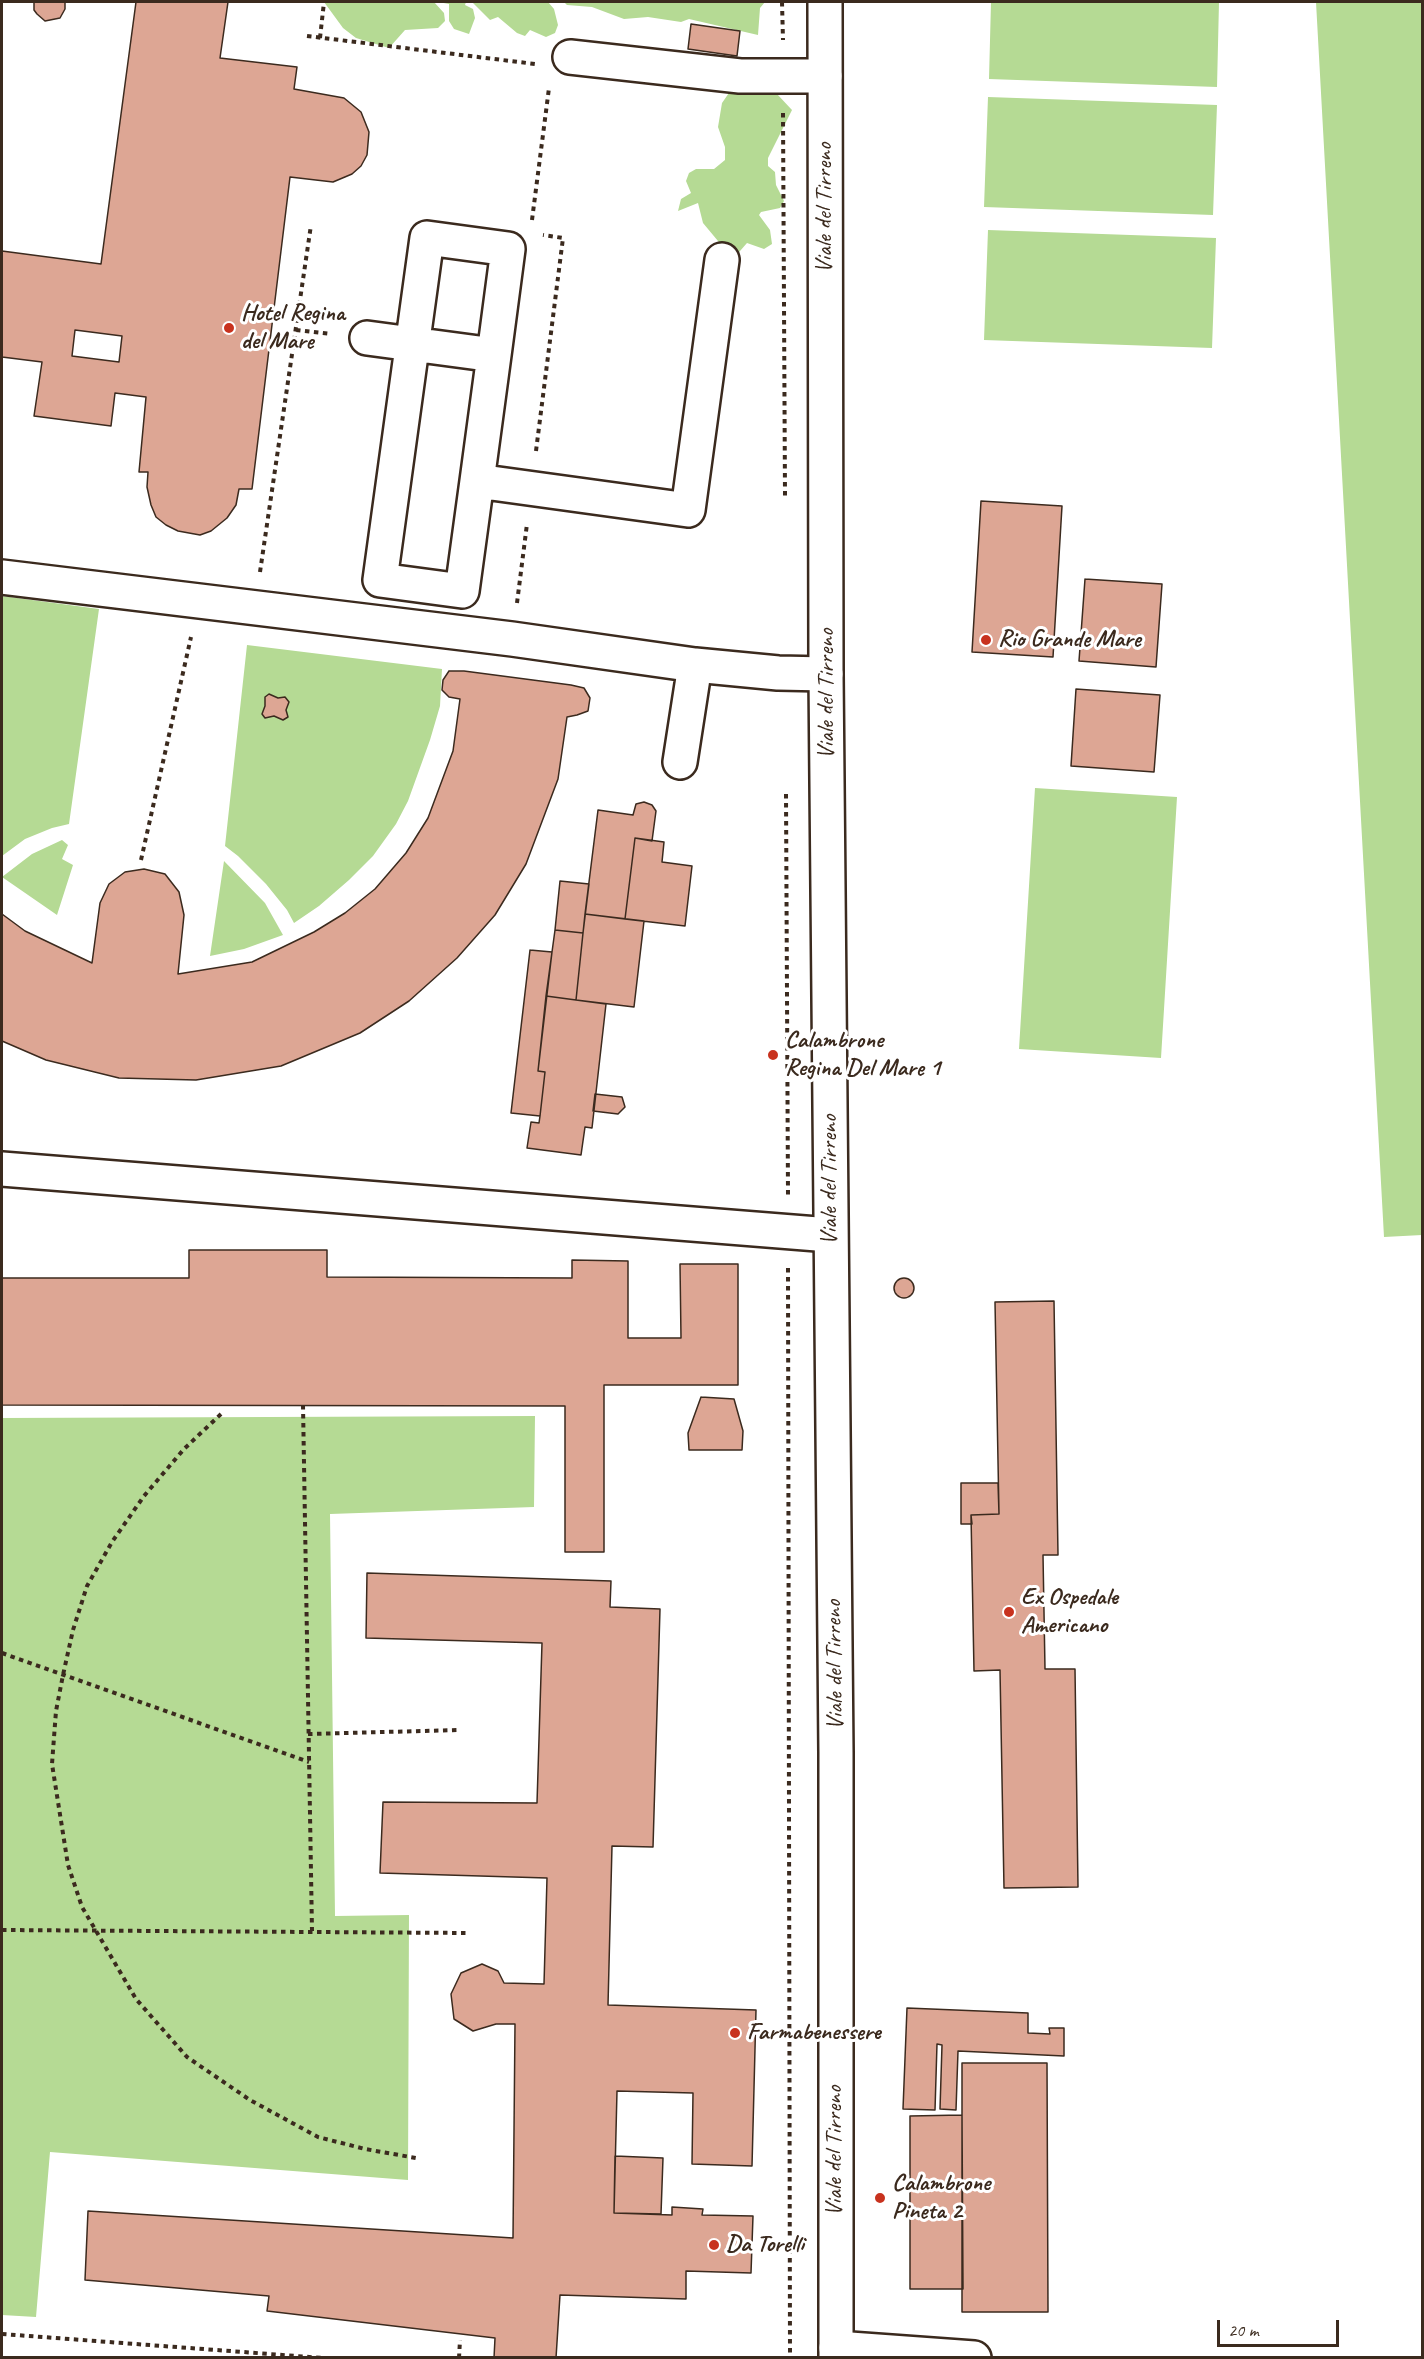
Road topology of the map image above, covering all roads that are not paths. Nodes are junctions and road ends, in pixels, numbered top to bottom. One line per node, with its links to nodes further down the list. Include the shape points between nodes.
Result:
1 (825, 2): 3 (main road, Viale del Tirreno)
2 (561, 62): 3 (main road, via 740,76)
3 (825, 76): 11 (main road, Viale del Tirreno)
4 (722, 260): 8 (main road, via 688,510)
5 (367, 338): 6 (main road)
6 (412, 344): 7 (main road); 7 (main road, via 427,238 508,249); 8 (main road, via 380,580 462,591)
7 (494, 355): 8 (main road)
8 (477, 481)
9 (2, 577): 10 (main road)
10 (695, 665): 11 (main road); 12 (main road)
11 (826, 674): 14 (main road, Viale del Tirreno)
12 (680, 762)
13 (2, 1169): 14 (main road)
14 (830, 1235): 15 (main road, Viale del Tirreno, via 836,1752)
15 (836, 2353): 16 (main road)
16 (974, 2358)

